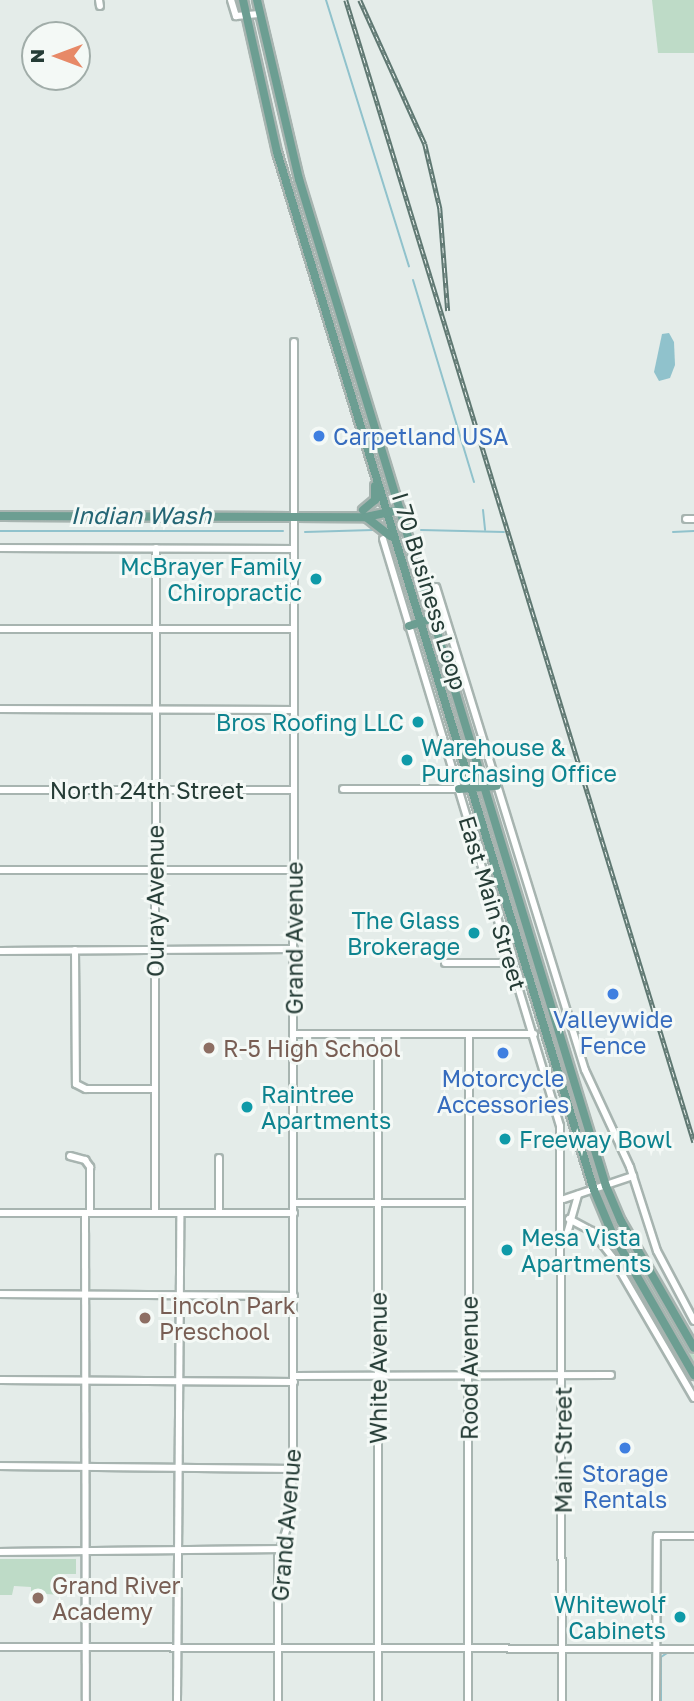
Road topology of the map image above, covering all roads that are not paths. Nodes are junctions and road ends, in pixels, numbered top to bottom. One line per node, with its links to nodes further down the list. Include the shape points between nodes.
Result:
1 (231, 0): 5 (street, via 234,13)
2 (243, 0): 5 (main road, I 70 Business Loop)
3 (257, 0): 4 (main road, I 70 Business Loop)
4 (260, 14): 5 (street); 6 (main road, I 70 Business Loop)
5 (246, 16): 7 (main road, I 70 Business Loop)
6 (280, 108): 7 (main road); 8 (main road, I 70 Business Loop)
7 (266, 109): 9 (main road, I 70 Business Loop)
8 (339, 309): 9 (main road); 12 (main road, I 70 Business Loop)
9 (326, 316): 11 (main road, I 70 Business Loop)
10 (294, 342): 14 (street, Grand Avenue)
11 (374, 472): 13 (main road, I 70 Business Loop); 15 (main road, via 375,500)
12 (400, 510): 13 (main road); 23 (main road, I 70 Business Loop)
13 (386, 513): 15 (main road); 21 (main road, I 70 Business Loop)
14 (294, 514): 15 (main road); 16 (main road); 20 (street, Grand Avenue)
15 (364, 514): 21 (main road, via 388,532)
16 (0, 516)
17 (383, 539): 25 (street, East Main Street)
18 (0, 548): 19 (street)
19 (156, 548): 20 (street); 27 (street, Ouray Avenue)
20 (294, 549): 28 (street, Grand Avenue)
21 (402, 564): 24 (main road, I 70 Business Loop)
22 (436, 587): 32 (street, East Main Street)
23 (433, 618): 24 (main road); 33 (main road, I 70 Business Loop)
24 (420, 622): 25 (main road); 36 (main road, I 70 Business Loop)
25 (409, 626): 35 (street, East Main Street)
26 (0, 629): 27 (street)
27 (156, 629): 28 (street); 30 (street, Ouray Avenue)
28 (294, 629): 31 (street, Grand Avenue)
29 (0, 709): 30 (street)
30 (156, 710): 31 (street); 38 (street, Ouray Avenue)
31 (294, 710): 39 (street, Grand Avenue)
32 (497, 786): 33 (main road); 56 (street, East Main Street, via 585,1070)
33 (485, 788): 36 (main road); 57 (main road, I 70 Business Loop)
34 (343, 789): 35 (street)
35 (459, 789): 36 (main road); 48 (street, East Main Street)
36 (471, 789): 58 (main road, I 70 Business Loop)
37 (0, 790): 38 (street, North 24th Street)
38 (155, 790): 39 (street, North 24th Street); 41 (street, Ouray Avenue)
39 (294, 790): 42 (street, Grand Avenue)
40 (0, 870): 41 (street)
41 (156, 870): 42 (street); 45 (street, Ouray Avenue)
42 (294, 870): 43 (street, Grand Avenue)
43 (294, 949): 45 (street); 49 (street, Grand Avenue)
44 (75, 950): 45 (street); 46 (street); 53 (street, via 75,1080 79,1087)
45 (155, 950): 53 (street, Ouray Avenue)
46 (0, 951)
47 (446, 963): 48 (street)
48 (512, 963): 52 (street, East Main Street)
49 (294, 1034): 50 (street); 61 (street, Grand Avenue)
50 (378, 1034): 51 (street); 62 (street, White Avenue)
51 (469, 1034): 52 (street); 63 (street, Rood Avenue)
52 (534, 1034): 60 (street, East Main Street, via 560,1126)
53 (155, 1089): 66 (street, Ouray Avenue)
54 (70, 1157): 65 (street, via 85,1160 90,1167)
55 (219, 1158): 68 (street)
56 (633, 1176): 57 (street); 76 (street, East Main Street, via 657,1251)
57 (606, 1186): 58 (street); 77 (main road, I 70 Business Loop, via 621,1221)
58 (594, 1190): 59 (street); 80 (main road, I 70 Business Loop, via 612,1233)
59 (578, 1195): 60 (street); 70 (street)
60 (564, 1199): 71 (street, Main Street)
61 (294, 1203): 62 (street); 69 (street, Grand Avenue)
62 (378, 1203): 63 (street); 81 (street, White Avenue)
63 (469, 1203): 82 (street, Rood Avenue)
64 (0, 1213): 65 (street)
65 (87, 1213): 66 (street); 73 (street)
66 (155, 1213): 67 (street)
67 (180, 1213): 68 (street); 74 (street)
68 (219, 1213): 69 (street)
69 (294, 1213): 75 (street, Grand Avenue)
70 (569, 1219): 71 (street); 87 (street, via 592,1231 612,1256)
71 (564, 1273): 78 (street, Main Street)
72 (0, 1294): 73 (street)
73 (85, 1295): 74 (street); 85 (street)
74 (180, 1295): 75 (street); 86 (street)
75 (294, 1296): 83 (street, Grand Avenue)
76 (694, 1321)
77 (694, 1348)
78 (563, 1375): 79 (street); 82 (street); 103 (street, Main Street)
79 (611, 1375)
80 (694, 1375)
81 (378, 1376): 82 (street); 83 (street); 101 (street, White Avenue)
82 (468, 1376): 102 (street, Rood Avenue)
83 (294, 1379): 86 (street); 91 (street, Grand Avenue)
84 (0, 1380): 85 (street)
85 (86, 1381): 86 (street); 89 (street)
86 (179, 1381): 90 (street)
87 (694, 1398)
88 (0, 1466): 89 (street)
89 (86, 1467): 90 (street); 95 (street)
90 (179, 1469): 91 (street); 93 (street)
91 (293, 1469): 94 (street, Grand Avenue)
92 (694, 1536): 104 (street, via 657,1536)
93 (179, 1548): 94 (street); 95 (street); 99 (street)
94 (281, 1549): 100 (street, Grand Avenue)
95 (86, 1551): 96 (street); 98 (street)
96 (0, 1552)
97 (0, 1647): 98 (street)
98 (86, 1648): 99 (street); 106 (street)
99 (177, 1648): 100 (street); 107 (street)
100 (278, 1648): 101 (street); 108 (street, Grand Avenue)
101 (377, 1649): 102 (street); 109 (street, White Avenue)
102 (468, 1649): 103 (street); 110 (street, Rood Avenue)
103 (563, 1649): 104 (street); 111 (street, Main Street)
104 (656, 1649): 105 (street); 112 (street)
105 (694, 1649)
106 (86, 1701)
107 (177, 1701)
108 (278, 1701)
109 (377, 1701)
110 (468, 1701)
111 (562, 1701)
112 (656, 1701)

